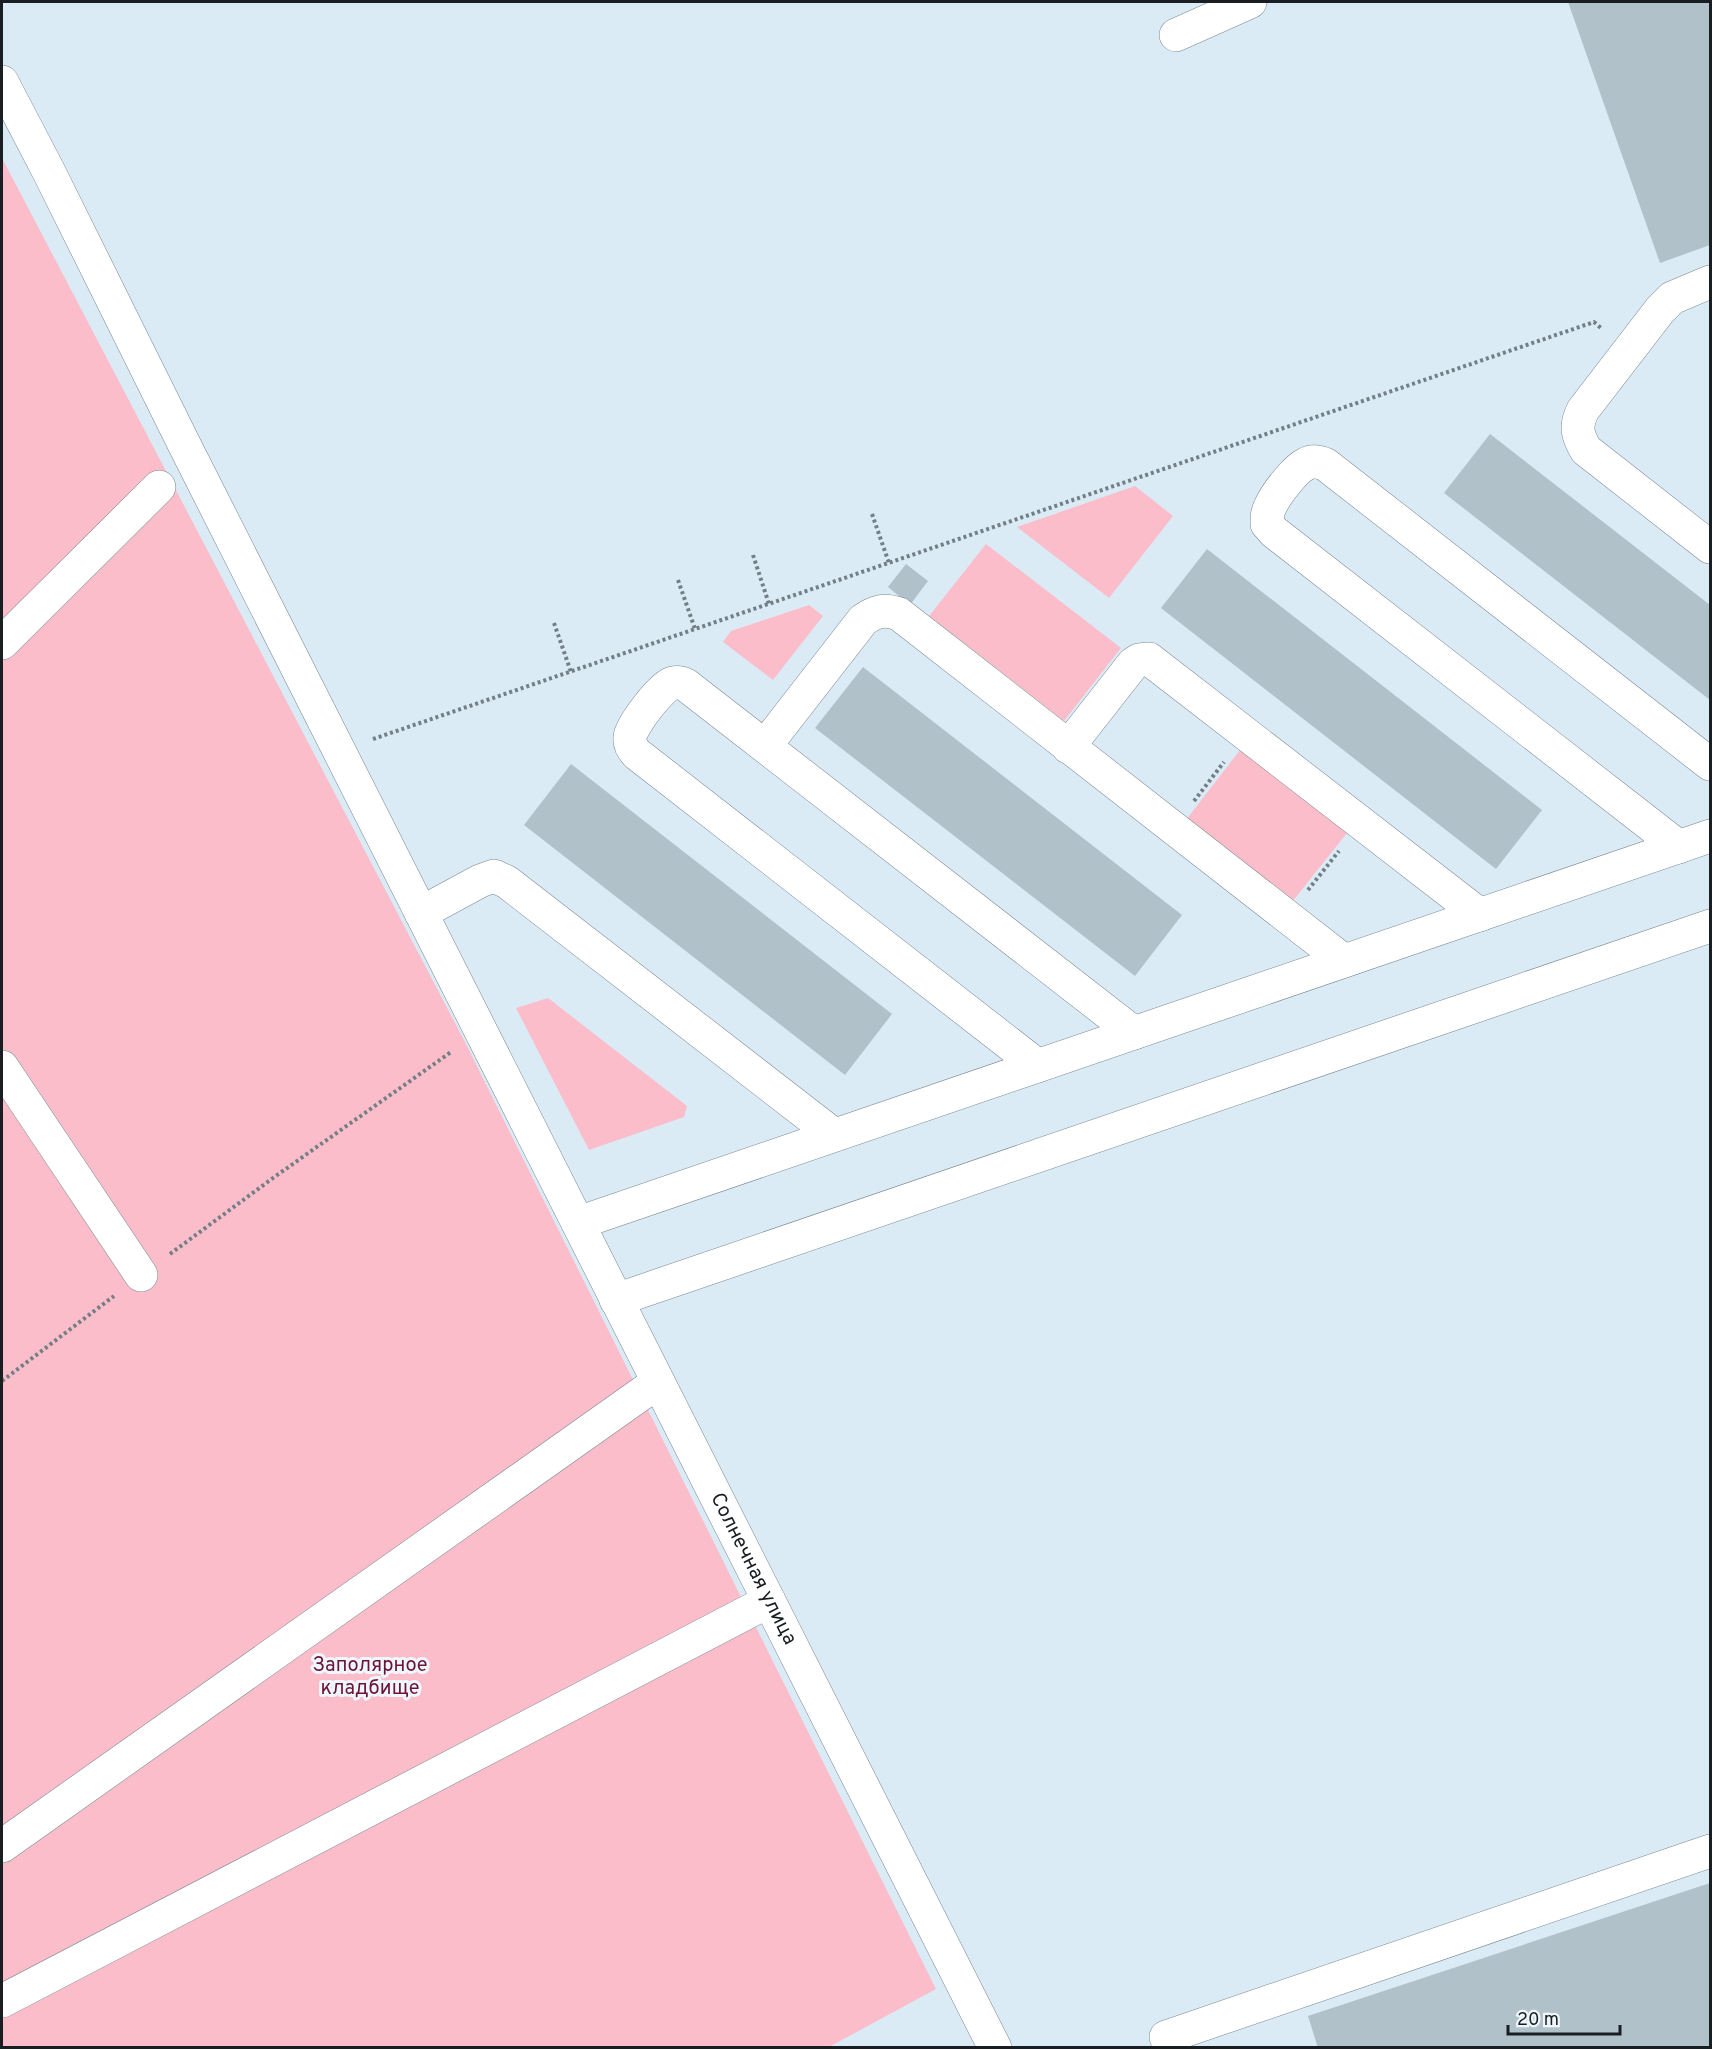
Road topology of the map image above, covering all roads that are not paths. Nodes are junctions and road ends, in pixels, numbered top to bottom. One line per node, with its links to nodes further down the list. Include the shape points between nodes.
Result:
1 (1250, 2): 2 (street)
2 (1176, 35)
3 (2, 82): 13 (street, Солнечная улица)
4 (1710, 282): 6 (street, via 1672,298 1660,310 1582,410 1577,423 1578,438 1586,450)
5 (159, 487): 7 (street)
6 (1710, 547)
7 (2, 643)
8 (765, 746): 9 (street, via 863,620 875,612 888,611 898,614); 17 (street); 18 (street, via 679,682 663,689 630,735 630,745 637,754)
9 (1068, 747): 14 (street, via 1133,664 1149,659); 16 (street)
10 (1710, 764): 12 (street, via 1325,464 1306,463 1271,503 1267,524 1274,532)
11 (1710, 836): 12 (street)
12 (1679, 846): 14 (street)
13 (421, 913): 20 (street, via 480,881 494,876 507,882); 21 (street, Солнечная улица)
14 (1480, 915): 16 (street)
15 (1710, 926): 23 (street)
16 (1344, 961): 17 (street)
17 (1134, 1033): 18 (street)
18 (1038, 1066): 20 (street)
19 (2, 1067): 22 (street)
20 (834, 1136): 21 (street)
21 (578, 1223): 23 (street, Солнечная улица)
22 (141, 1275)
23 (616, 1300): 24 (street, Солнечная улица)
24 (658, 1382): 25 (street, Солнечная улица); 26 (street)
25 (769, 1601): 28 (street); 29 (street, Солнечная улица)
26 (2, 1846)
27 (1710, 1851): 30 (street, via 1166,2037)
28 (2, 2001)
29 (994, 2048)
30 (1170, 2048)

